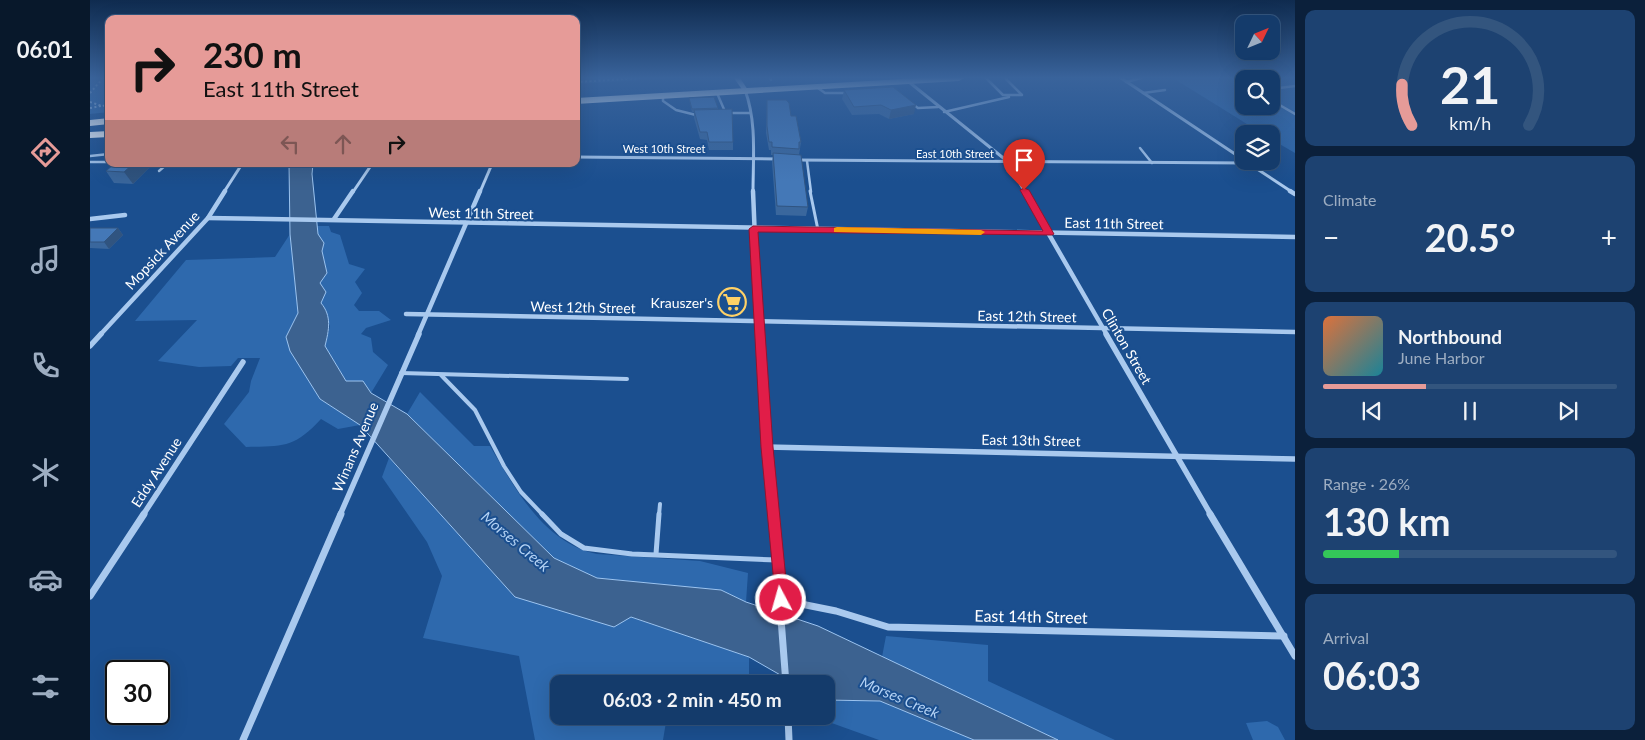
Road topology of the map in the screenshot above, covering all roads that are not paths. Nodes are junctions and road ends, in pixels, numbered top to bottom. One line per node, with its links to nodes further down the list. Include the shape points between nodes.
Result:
1 (944, 112): 21 (street, Clinton Street)
2 (683, 113): 7 (lane)
3 (750, 113): 6 (lane); 17 (street)
4 (1172, 113): 14 (street)
5 (717, 114): 6 (lane)
6 (726, 114)
7 (699, 115)
8 (105, 121): 9 (highway)
9 (90, 122)
10 (105, 134): 11 (highway)
11 (90, 135)
12 (1140, 148): 23 (lane)
13 (105, 154): 15 (lane)
14 (1235, 155)
15 (90, 156)
16 (580, 157): 17 (street, West 10th Street)
17 (752, 157): 18 (street, East 10th Street); 36 (street)
18 (807, 161): 21 (street, East 10th Street); 37 (lane)
19 (90, 162): 20 (lane)
20 (105, 162)
21 (1008, 162): 23 (street, East 10th Street); 38 (street, Clinton Street)
22 (1235, 162): 23 (street, East 10th Street)
23 (1152, 163)
24 (164, 167): 29 (lane)
25 (240, 167): 32 (street, Mopsick Avenue)
26 (370, 167): 34 (street)
27 (491, 167): 35 (street, Winans Avenue)
28 (1258, 170): 30 (street)
29 (159, 171)
30 (1295, 194)
31 (125, 215): 33 (street)
32 (208, 218): 34 (street, West 11th Street); 45 (street, Mopsick Avenue)
33 (90, 219)
34 (334, 220): 35 (street, West 11th Street)
35 (465, 224): 36 (street, West 11th Street); 41 (street, Winans Avenue)
36 (753, 229): 37 (street, East 11th Street); 42 (street)
37 (818, 230): 38 (street, East 11th Street)
38 (1049, 234): 39 (street, East 11th Street); 43 (street, Clinton Street)
39 (1295, 237)
40 (406, 314): 41 (street, West 12th Street)
41 (428, 315): 42 (street, West 12th Street); 47 (street, Winans Avenue)
42 (759, 322): 43 (street, East 12th Street); 50 (street)
43 (1104, 328): 44 (street, East 12th Street); 51 (street, Clinton Street)
44 (1295, 332)
45 (90, 346)
46 (243, 362): 56 (street, Eddy Avenue)
47 (401, 373): 48 (lane); 62 (street, Winans Avenue)
48 (441, 375): 49 (lane); 54 (lane, via 475,410 521,492 561,534 584,548)
49 (628, 379)
50 (767, 447): 51 (street, East 13th Street); 55 (street)
51 (1176, 456): 52 (street, East 13th Street); 58 (street, Clinton Street)
52 (1295, 458)
53 (660, 504): 54 (lane)
54 (656, 554): 55 (lane)
55 (777, 560): 57 (street)
56 (90, 596)
57 (781, 604): 58 (street, East 14th Street, via 836,611 888,627); 60 (street)
58 (1284, 636): 59 (street, Clinton Street)
59 (1295, 656)
60 (785, 675)
61 (788, 725): 63 (street)
62 (243, 740)
63 (789, 740)

